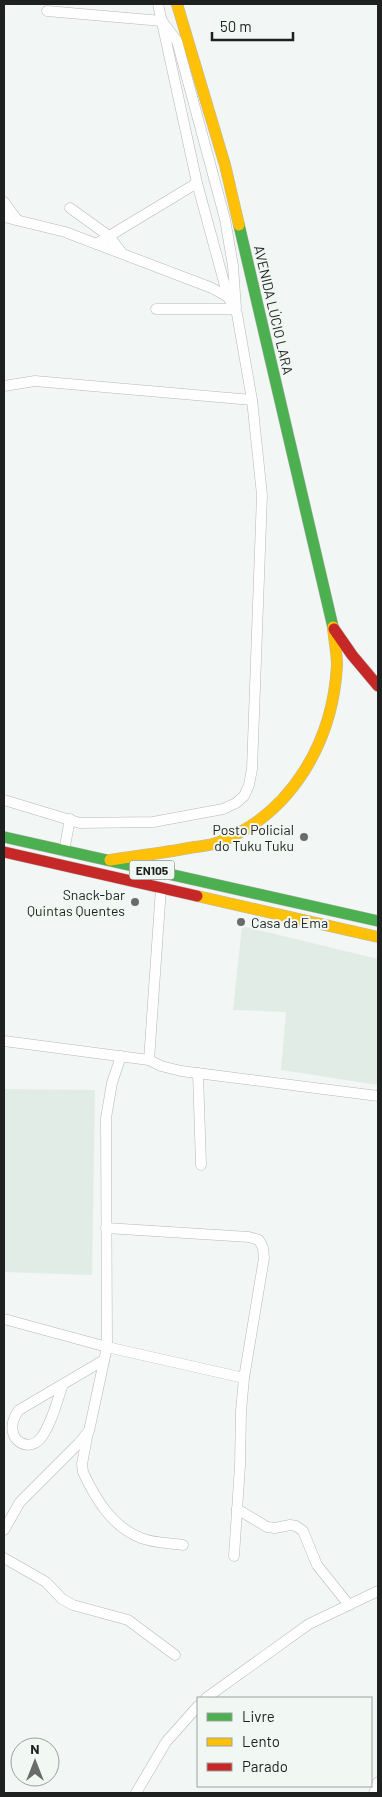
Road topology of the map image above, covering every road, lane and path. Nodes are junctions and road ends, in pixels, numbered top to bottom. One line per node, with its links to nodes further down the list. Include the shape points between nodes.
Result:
1 (158, 4): 4 (street)
2 (177, 4): 18 (main road, AVENIDA LÚCIO LARA, via 225,164)
3 (47, 11): 4 (street)
4 (162, 21): 5 (street); 15 (street, via 177,41 225,220)
5 (197, 183): 10 (street); 13 (street)
6 (4, 202): 9 (street)
7 (70, 208): 10 (street)
8 (4, 217): 9 (street)
9 (17, 220): 11 (street)
10 (108, 236): 11 (street); 12 (street)
11 (96, 244): 12 (street)
12 (122, 254): 13 (street)
13 (228, 297): 15 (street)
14 (156, 309): 15 (street)
15 (236, 311): 17 (street)
16 (4, 386): 17 (street, via 35,381)
17 (252, 400): 21 (street, via 262,495 250,785 236,804 188,816 128,823 80,823)
18 (333, 626): 19 (main road, AVENIDA LÚCIO LARA); 25 (main road, AVENIDA LÚCIO LARA, via 337,662 335,689 324,733 304,773 271,812 245,830 217,843)
19 (378, 686)
20 (4, 800): 21 (street)
21 (70, 819): 23 (street)
22 (4, 837): 23 (main road, EN105)
23 (64, 851): 25 (main road, EN105)
24 (4, 852): 26 (main road, EN105)
25 (108, 860): 27 (main road, EN105)
26 (161, 888): 28 (main road, EN105); 31 (street)
27 (378, 921)
28 (378, 937)
29 (4, 1041): 30 (street)
30 (121, 1056): 31 (street); 35 (street, via 106,1118)
31 (149, 1060): 32 (street, via 161,1066)
32 (198, 1073): 33 (street); 34 (street)
33 (378, 1096)
34 (201, 1165)
35 (106, 1228): 37 (street); 39 (street, via 259,1240 264,1248 264,1258)
36 (4, 1320): 37 (street)
37 (107, 1347): 38 (street); 39 (street)
38 (104, 1360): 40 (street); 41 (street)
39 (244, 1378): 42 (street)
40 (63, 1384): 40 (street, via 18,1410 12,1417 12,1437 20,1444 40,1440)
41 (88, 1431): 43 (street, via 20,1502); 44 (street, via 83,1472 109,1516 143,1539)
42 (237, 1508): 45 (street); 48 (street, via 267,1527 290,1525 303,1531 317,1565)
43 (4, 1530)
44 (184, 1545)
45 (234, 1556)
46 (4, 1558): 49 (street, via 46,1582 62,1599 73,1605 128,1620)
47 (378, 1590): 48 (street)
48 (349, 1604): 50 (street, via 309,1624)
49 (175, 1655)
50 (207, 1697)
51 (197, 1707): 53 (street, via 166,1742)
52 (378, 1782): 54 (street)
53 (139, 1793)
54 (374, 1793)

